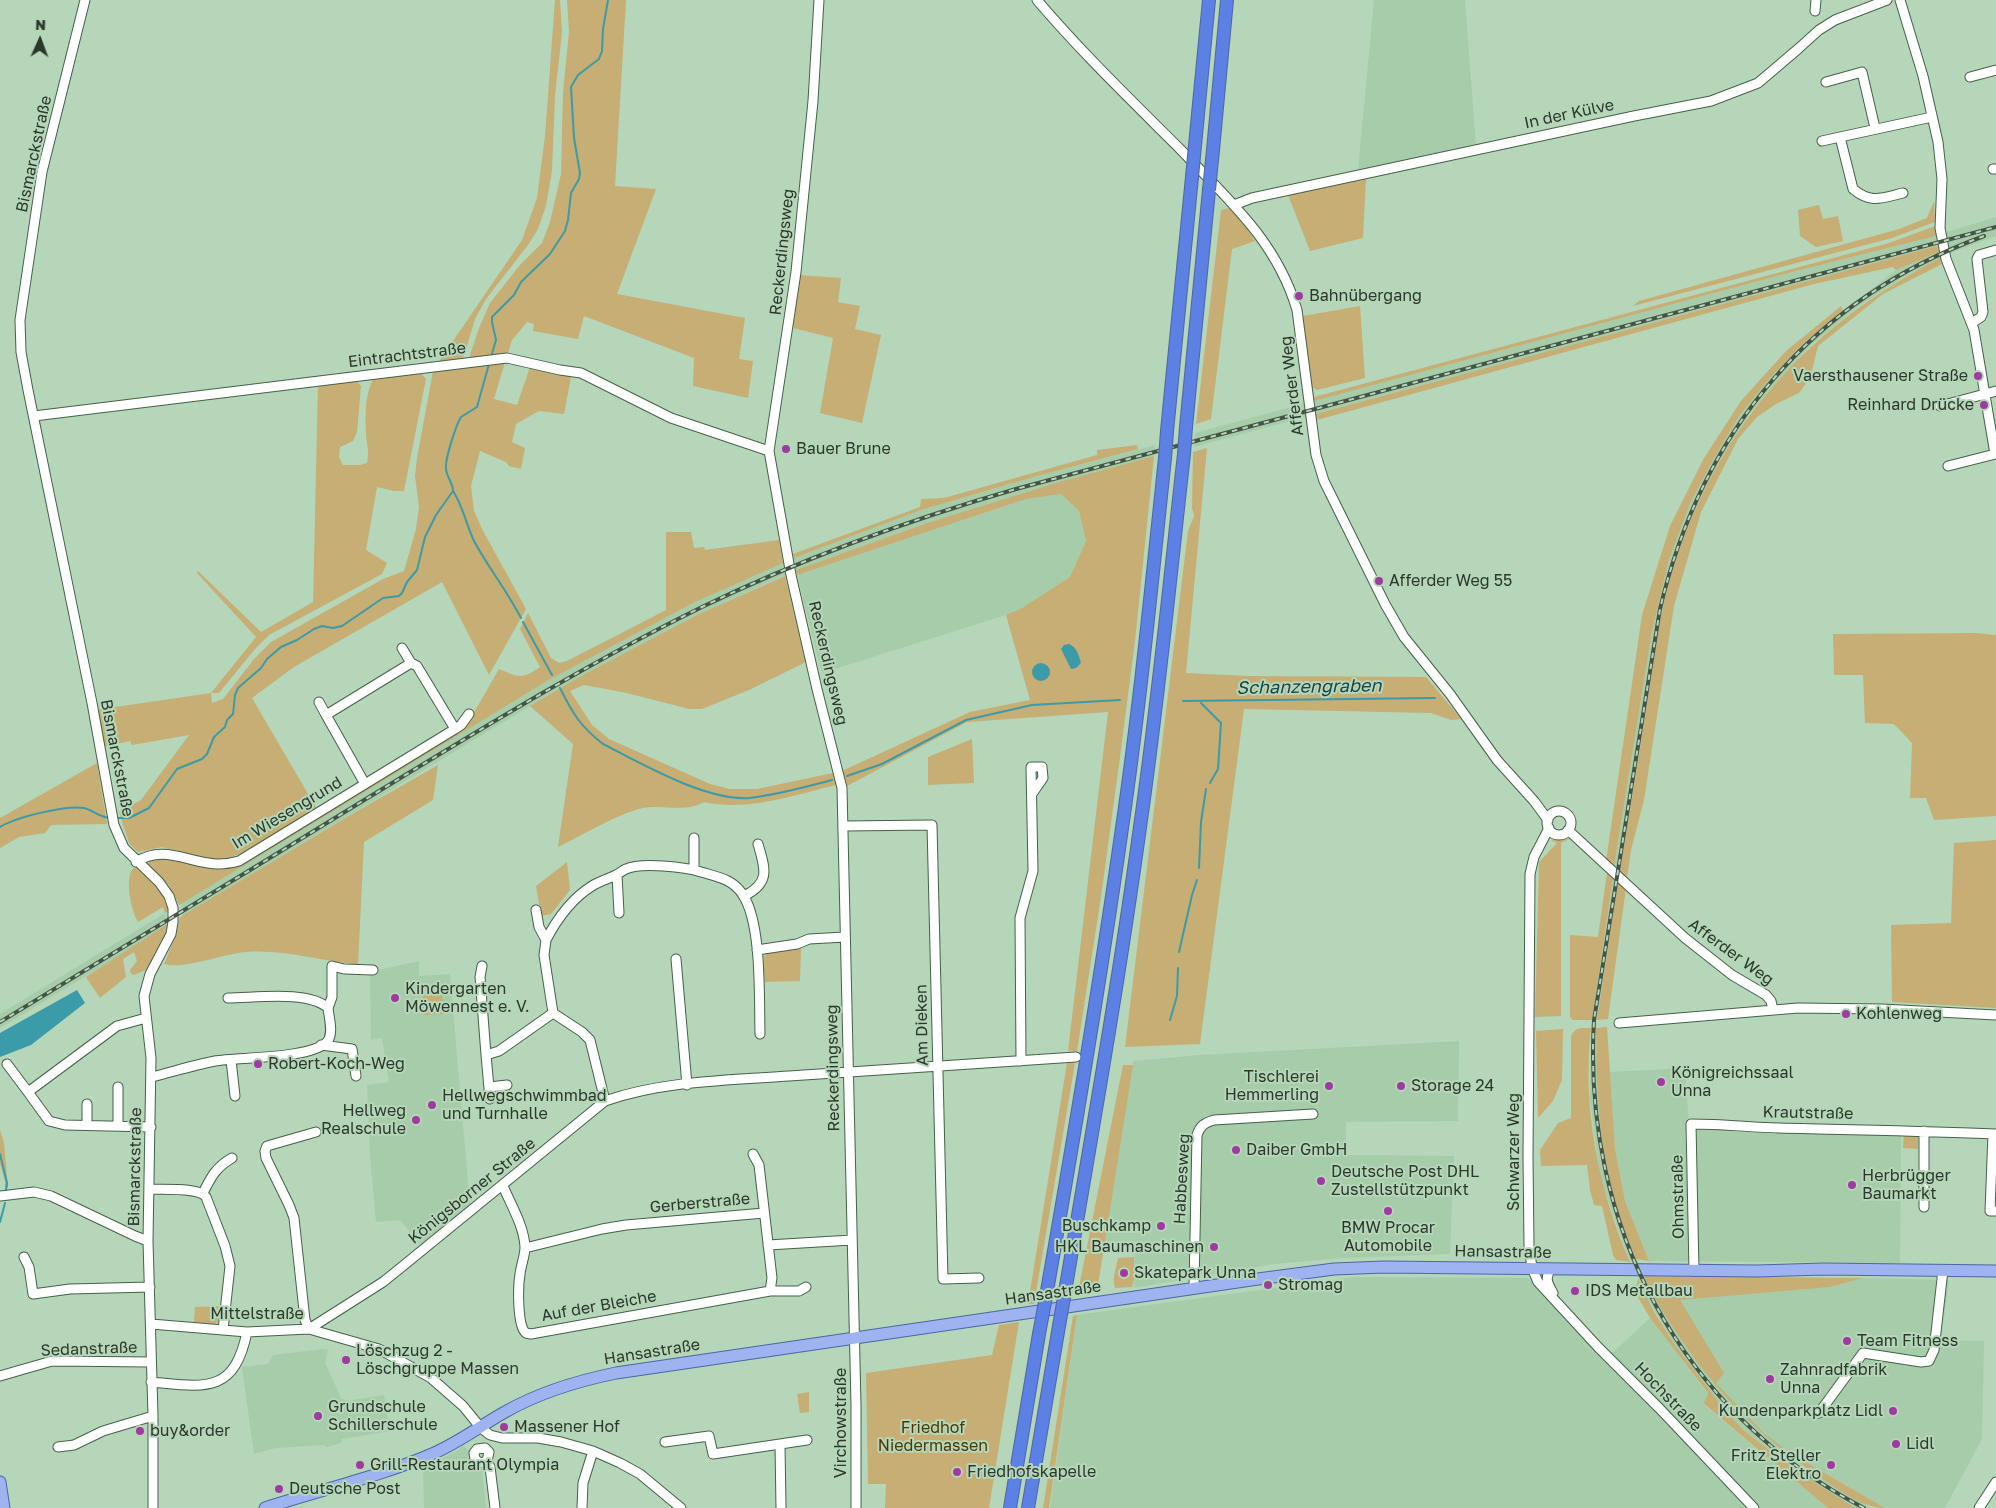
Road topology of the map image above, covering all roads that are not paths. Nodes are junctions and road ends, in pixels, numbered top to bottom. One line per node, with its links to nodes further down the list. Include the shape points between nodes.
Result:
1 (85, 0): 24 (street, Bismarckstraße, via 42,172 20,320 21,352)
2 (819, 0): 25 (street, Reckerdingsweg, via 813,101 796,272)
3 (1037, 0): 18 (street, Afferder Weg)
4 (1209, 0): 143 (highway, bridge, via 1168,431 1133,747 1084,1078)
5 (1227, 0): 144 (highway, bridge, via 1158,695 1110,1026)
6 (1816, 0): 9 (street)
7 (1887, 0): 18 (street, In der Külve, via 1835,20 1758,82 1712,101 1252,198)
8 (1900, 0): 13 (street)
9 (1815, 11)
10 (1996, 70): 11 (street)
11 (1970, 77)
12 (1826, 82): 14 (street, via 1862,72)
13 (1932, 116): 14 (street); 20 (street, via 1942,179 1940,228 1946,259)
14 (1876, 128): 15 (street)
15 (1840, 137): 16 (street); 17 (street, via 1854,189 1869,199)
16 (1822, 141)
17 (1903, 193)
18 (1234, 205): 36 (street, Afferder Weg, via 1266,242 1294,297 1321,473 1385,604 1404,637 1486,746)
19 (1996, 250): 20 (street, via 1979,255 1977,259 1983,312)
20 (1972, 323): 22 (street)
21 (1996, 391): 22 (street)
22 (1986, 394): 23 (street); 26 (street)
23 (1940, 406)
24 (34, 416): 25 (street, Eintrachtstraße, via 507,358 581,373 671,418); 44 (street, Bismarckstraße, via 114,825 124,848)
25 (769, 451): 39 (street, Reckerdingsweg, via 791,575 842,784)
26 (1996, 455): 27 (street)
27 (1948, 466)
28 (402, 648): 29 (street)
29 (411, 663): 32 (street); 33 (street, via 417,666)
30 (319, 702): 32 (street, Im Wiesengrund)
31 (469, 714): 33 (street, Im Wiesengrund)
32 (326, 715): 34 (street, Im Wiesengrund)
33 (455, 729): 34 (street, Im Wiesengrund)
34 (365, 784): 44 (street, Im Wiesengrund, via 238,861 206,863 162,853)
35 (1032, 794): 68 (street, via 1033,871 1020,918)
36 (1534, 801): 37 (street, Afferder Weg); 38 (street, Afferder Weg)
37 (1555, 812): 38 (street); 40 (street, via 1563,811 1569,816 1571,823)
38 (1548, 824): 40 (street, via 1553,833); 43 (street, Schwarzer Weg)
39 (844, 826): 50 (street, Reckerdingsweg); 70 (street, Am Dieken, via 932,825)
40 (1564, 832): 43 (street, via 1547,841); 58 (street, Afferder Weg, via 1685,938 1732,975 1766,995)
41 (694, 838): 45 (street)
42 (758, 844): 47 (street, via 764,876 761,885)
43 (1537, 852): 105 (street, Schwarzer Weg, via 1530,874 1528,1157)
44 (136, 862): 61 (street, Bismarckstraße, via 165,890 174,915 171,934 145,988)
45 (694, 869): 46 (street, via 645,866 627,868); 47 (street, via 726,879)
46 (617, 875): 49 (street); 51 (street, via 578,895 557,920)
47 (744, 896): 52 (street, via 753,922)
48 (536, 910): 51 (street)
49 (619, 913)
50 (845, 937): 52 (street, via 809,939); 71 (street, Reckerdingsweg)
51 (546, 940): 59 (street, via 544,956)
52 (757, 950): 63 (street)
53 (676, 959): 75 (street)
54 (482, 966): 65 (street)
55 (373, 970): 57 (street, via 332,966 332,997)
56 (228, 998): 57 (street, via 307,999 321,1002)
57 (328, 1008): 64 (street, via 330,1036)
58 (1773, 1010): 60 (street, Afferder Weg, via 1882,1009); 62 (street)
59 (553, 1013): 65 (street, via 499,1051); 81 (street, via 588,1036)
60 (1996, 1015)
61 (146, 1018): 73 (street, Bismarckstraße); 78 (street, via 117,1026)
62 (1619, 1023)
63 (760, 1034)
64 (321, 1046): 67 (street, via 271,1057); 72 (street, via 352,1049)
65 (486, 1055): 77 (street)
66 (1076, 1057): 68 (street, Königsborner Straße)
67 (231, 1060): 73 (street, via 214,1061); 79 (street)
68 (1021, 1061): 70 (street, Königsborner Straße)
69 (7, 1064): 78 (street)
70 (938, 1067): 71 (street, Königsborner Straße); 110 (street, Am Dieken, via 944,1279)
71 (848, 1072): 75 (street, Königsborner Straße); 100 (street, Reckerdingsweg)
72 (356, 1076)
73 (152, 1077): 87 (street, Bismarckstraße)
74 (508, 1085): 77 (street)
75 (687, 1085): 81 (street, Königsborner Straße, via 646,1090)
76 (118, 1087): 86 (street)
77 (489, 1087): 80 (street)
78 (28, 1092): 85 (street, via 49,1120 65,1125)
79 (235, 1096)
80 (490, 1099)
81 (606, 1101): 93 (street, Königsborner Straße)
82 (87, 1104): 85 (street)
83 (1313, 1114): 113 (street, Habbesweg, via 1214,1120 1199,1128)
84 (1691, 1124): 88 (street, Krautstraße); 108 (street, Ohmstraße)
85 (87, 1125): 86 (street)
86 (118, 1126): 87 (street)
87 (151, 1127): 94 (street, Bismarckstraße)
88 (1924, 1131): 90 (street, Krautstraße); 97 (street)
89 (316, 1132): 117 (street, via 267,1146 265,1151 294,1218 305,1320)
90 (1994, 1134): 98 (street, via 1990,1211)
91 (753, 1154): 99 (street, via 759,1164)
92 (232, 1158): 95 (street, via 218,1167)
93 (503, 1186): 103 (street, Auf der Bleiche, via 520,1225); 117 (street, Königsborner Straße, via 383,1282)
94 (150, 1189): 95 (street); 101 (street, Bismarckstraße)
95 (203, 1193): 118 (street, via 230,1266)
96 (4, 1196): 101 (street, via 34,1192 51,1196)
97 (1924, 1207)
98 (1996, 1211)
99 (764, 1213): 102 (street, Gerberstraße); 103 (street, Gerberstraße, via 626,1225)
100 (852, 1240): 102 (street); 120 (street, Reckerdingsweg)
101 (148, 1241): 111 (street, Bismarckstraße)
102 (768, 1245): 114 (street, via 772,1278)
103 (525, 1248): 114 (street, Auf der Bleiche, via 519,1288 522,1328 531,1334)
104 (24, 1257): 111 (street, via 33,1294)
105 (1532, 1268): 106 (main road, Hansastraße); 113 (main road, Hansastraße, via 1384,1267 1334,1270); 115 (street, Hochstraße, via 1538,1282)
106 (1551, 1269): 108 (main road, Hansastraße); 115 (street, Hochstraße, via 1546,1281)
107 (1943, 1270): 108 (main road, Hansastraße); 109 (main road, Hansastraße); 124 (street, via 1934,1350 1929,1360 1921,1362 1863,1353)
108 (1694, 1271)
109 (1996, 1271)
110 (979, 1278)
111 (150, 1287): 116 (street, Bismarckstraße)
112 (806, 1287): 114 (street, Auf der Bleiche, via 799,1291)
113 (1194, 1288): 120 (main road, Hansastraße)
114 (770, 1291)
115 (1560, 1306): 145 (street, Hochstraße)
116 (151, 1324): 118 (street, Mittelstraße); 121 (street, Bismarckstraße)
117 (309, 1329): 119 (street, Mittelstraße); 126 (street, Mittelstraße, via 379,1349 418,1370 444,1388)
118 (223, 1330): 119 (street, Mittelstraße)
119 (248, 1332): 123 (street, via 233,1369 224,1379 208,1385)
120 (855, 1337): 126 (main road, Hansastraße, via 585,1380 543,1393 504,1412); 142 (street, Virchowstraße)
121 (151, 1362): 122 (street, Sedanstraße, via 52,1361); 123 (street, Bismarckstraße)
122 (0, 1376)
123 (152, 1382): 125 (street, Bismarckstraße)
124 (1819, 1413)
125 (153, 1416): 130 (street, via 103,1431 74,1445); 136 (street, Bismarckstraße)
126 (481, 1428): 131 (street, via 494,1437 538,1438); 137 (main road, Hansastraße, via 454,1444 394,1469)
127 (807, 1440): 129 (street)
128 (665, 1442): 129 (street, via 709,1436 713,1454)
129 (780, 1444): 141 (street)
130 (58, 1447)
131 (593, 1451): 139 (street, via 584,1483); 140 (street, via 640,1474)
132 (488, 1461): 138 (street)
133 (0, 1482): 135 (main road)
134 (1996, 1482): 146 (street)
135 (4, 1508)
136 (153, 1508)
137 (265, 1508)
138 (495, 1508)
139 (582, 1508)
140 (681, 1508)
141 (781, 1508)
142 (856, 1508)
143 (1010, 1508)
144 (1028, 1508)
145 (1754, 1508)
146 (1978, 1508)

